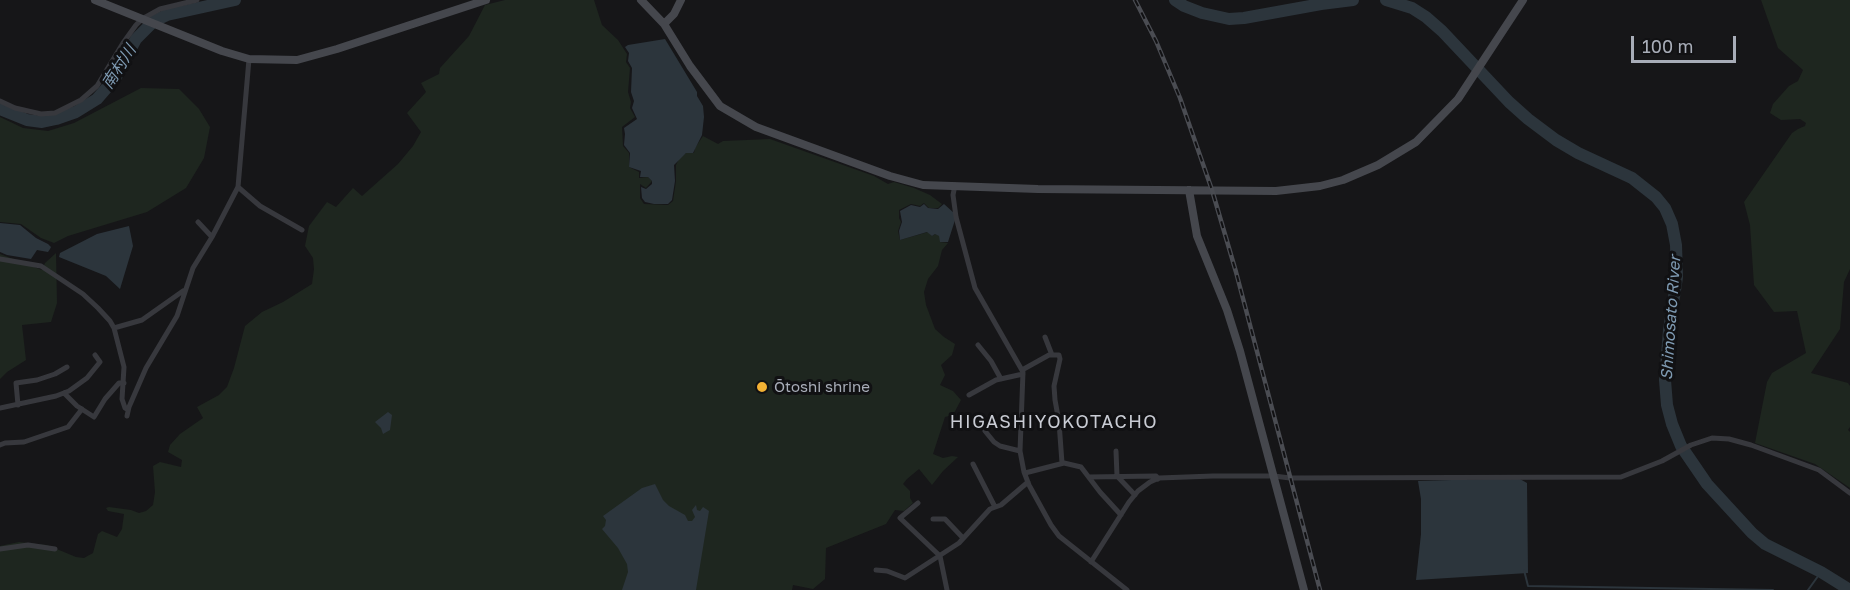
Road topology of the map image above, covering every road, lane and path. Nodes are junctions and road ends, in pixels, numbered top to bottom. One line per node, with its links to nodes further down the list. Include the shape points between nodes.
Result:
1 (95, 0): 7 (street)
2 (197, 0): 7 (street, via 160,9)
3 (486, 0): 9 (street, via 297,60)
4 (641, 0): 8 (street)
5 (681, 0): 8 (street)
6 (1523, 0): 13 (street, via 1458,99 1416,142 1378,165 1320,186 1276,191)
7 (142, 19): 9 (street); 10 (street, via 97,86 81,100 55,113 40,114)
8 (664, 24): 11 (street, via 720,106 756,127 890,176 922,185)
9 (249, 59): 12 (street)
10 (0, 101)
11 (955, 185): 13 (street); 25 (street, via 956,217 975,288)
12 (238, 187): 15 (street, via 260,206); 16 (street)
13 (1189, 190): 41 (street, via 1197,236 1227,310)
14 (198, 222): 16 (street)
15 (302, 230)
16 (212, 237): 18 (street, via 193,268)
17 (0, 259): 19 (street, via 41,266 83,294)
18 (188, 286): 19 (street, via 142,320); 27 (street, via 128,413 122,399)
19 (114, 328): 27 (street)
20 (1045, 337): 23 (street)
21 (978, 345): 26 (street)
22 (95, 355): 28 (street, via 100,362 87,378)
23 (1052, 355): 25 (street); 37 (street, via 1059,355 1060,359 1054,386)
24 (67, 367): 30 (street, via 37,380 16,383)
25 (1023, 372): 26 (street); 35 (street)
26 (1001, 379): 29 (street)
27 (124, 383): 32 (street, via 119,383 94,417)
28 (64, 393): 30 (street); 32 (street)
29 (969, 395)
30 (18, 405): 31 (street)
31 (0, 408)
32 (82, 409): 34 (street, via 68,427 24,442)
33 (985, 431): 35 (street, via 1000,446)
34 (0, 445)
35 (1020, 451): 39 (street)
36 (1116, 451): 40 (street)
37 (1062, 463): 39 (street); 42 (street, via 1081,467)
38 (973, 464): 48 (street)
39 (1025, 473): 44 (street)
40 (1117, 476): 42 (street); 43 (street); 46 (street)
41 (1274, 476): 43 (street); 45 (street, via 1621,477 1712,438 1751,445 1819,470); 59 (street)
42 (1089, 477): 49 (street)
43 (1158, 478): 46 (street)
44 (1028, 482): 48 (street); 55 (street, via 1059,536)
45 (1850, 493)
46 (1135, 495): 49 (street)
47 (918, 503): 54 (street, via 900,518)
48 (995, 507): 51 (street)
49 (1121, 515): 55 (street)
50 (933, 519): 51 (street, via 945,519)
51 (963, 538): 54 (street)
52 (0, 549): 53 (street, via 28,545)
53 (55, 549)
54 (940, 556): 56 (street, via 905,578); 57 (street)
55 (1091, 562): 58 (street)
56 (876, 570)
57 (947, 590)
58 (1127, 590)
59 (1304, 590)

